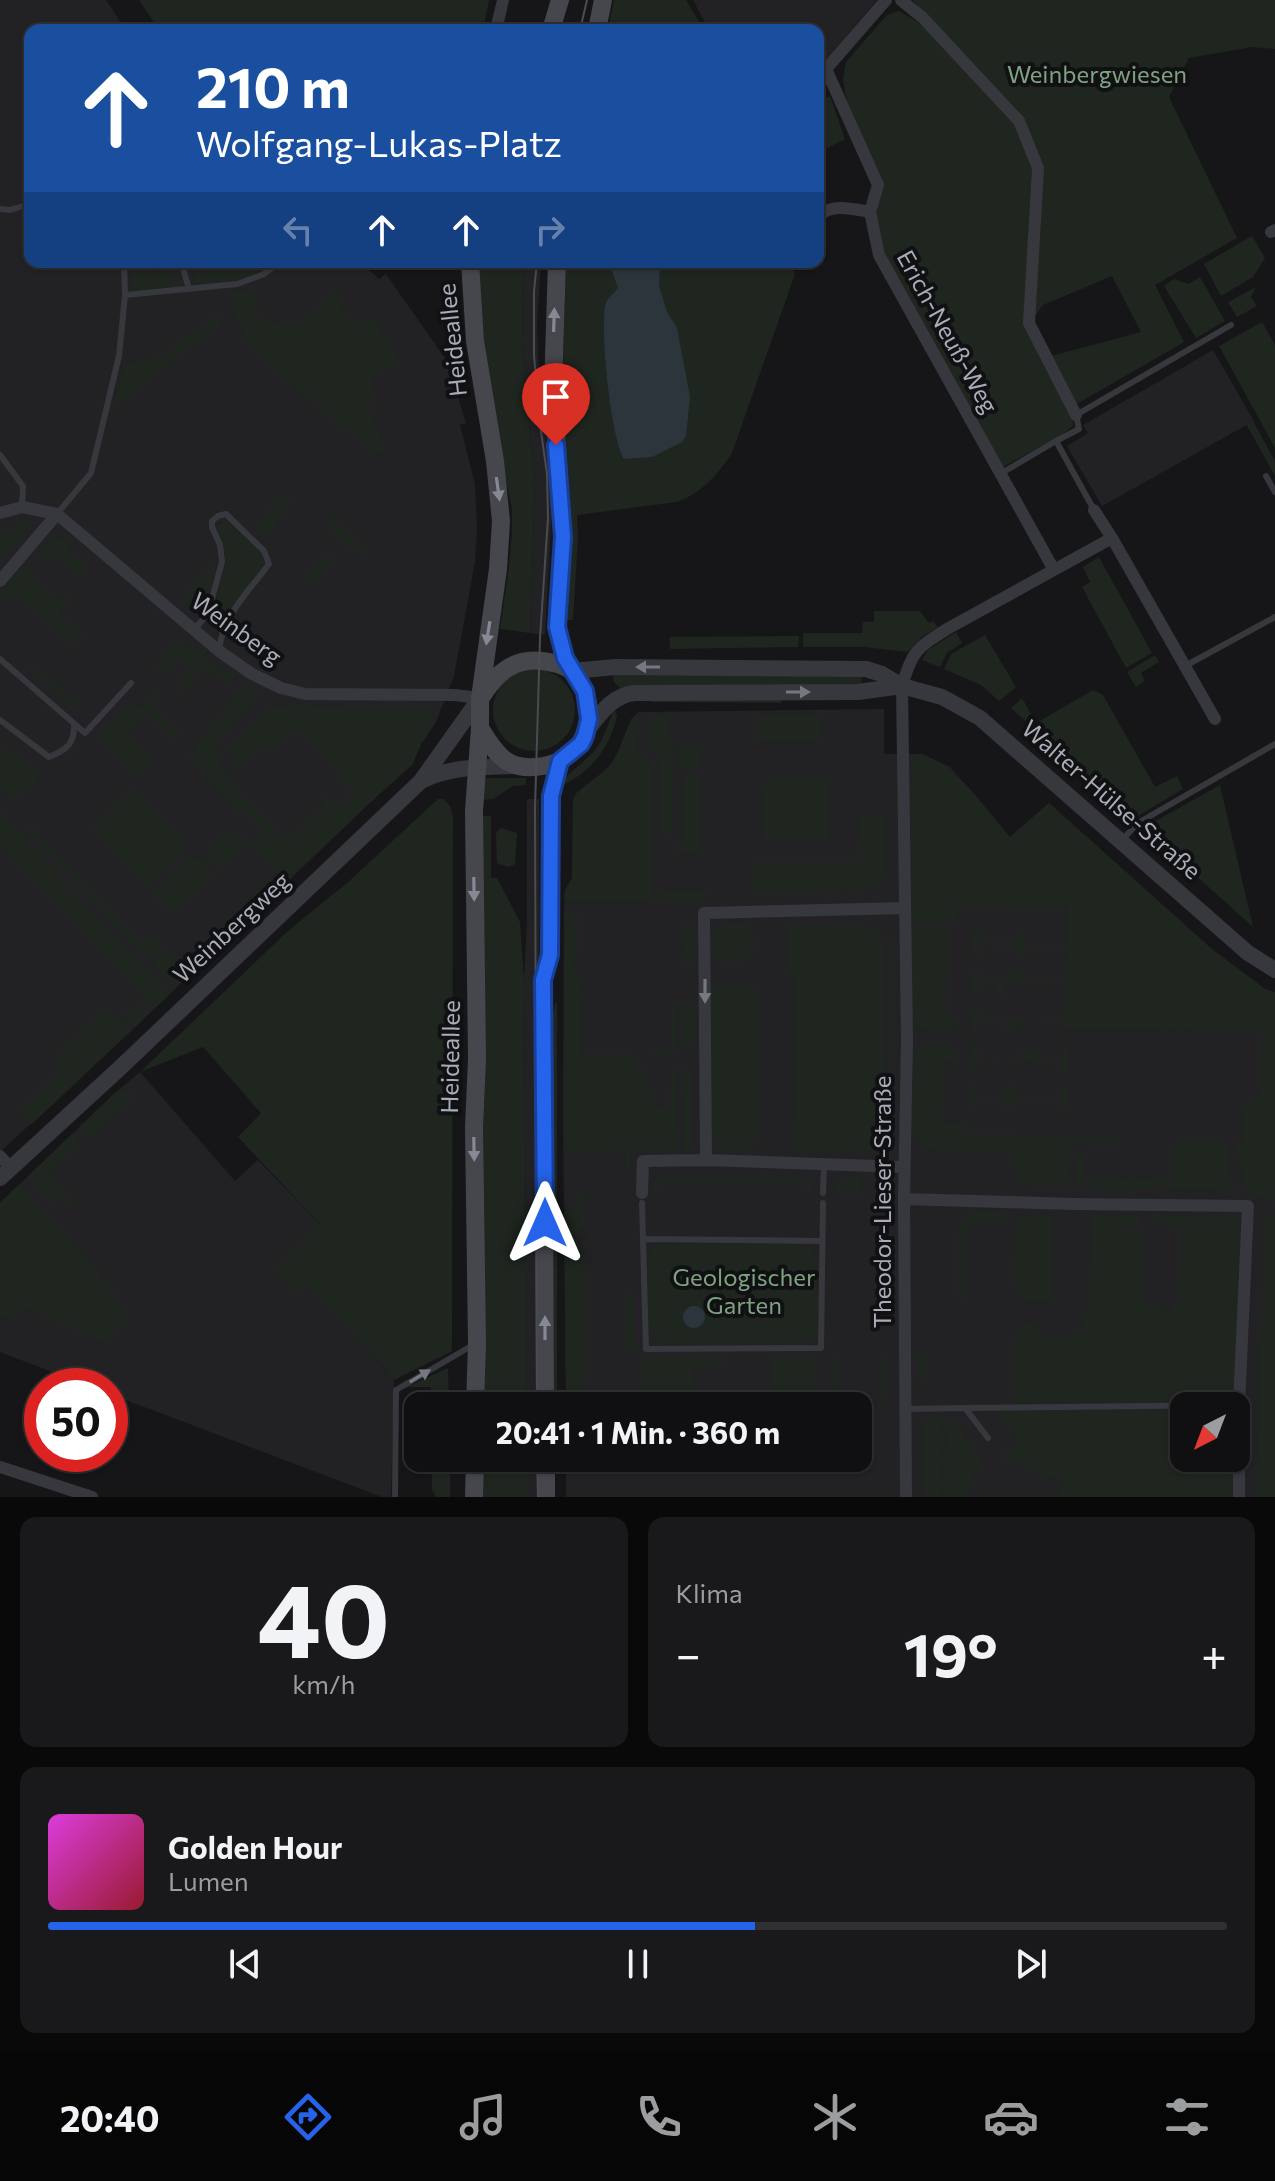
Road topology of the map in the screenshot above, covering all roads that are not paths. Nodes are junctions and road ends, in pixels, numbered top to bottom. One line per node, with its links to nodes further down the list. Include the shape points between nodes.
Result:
1 (503, 0): 6 (street)
2 (560, 0): 7 (main road)
3 (603, 0): 8 (main road)
4 (886, 0): 12 (street, Erich-Neuß-Weg, via 826,69 878,185)
5 (901, 0): 21 (street, via 1019,121 1038,168 1029,323)
6 (497, 24)
7 (553, 24)
8 (598, 24)
9 (24, 206): 10 (lane)
10 (0, 209)
11 (824, 211): 12 (street, via 838,207)
12 (870, 212): 24 (street, Erich-Neuß-Weg, via 879,255)
13 (124, 268): 19 (lane)
14 (183, 268): 18 (lane)
15 (272, 268): 18 (lane, via 237,284)
16 (470, 268): 42 (main road, Heideallee, one-way to 42, via 475,341 500,511 498,569)
17 (557, 268): 39 (main road, one-way to 17, via 557,627 563,537 553,390)
18 (189, 289): 19 (lane)
19 (125, 295): 30 (lane, via 119,356 91,473)
20 (1231, 325): 21 (lane)
21 (1076, 415): 22 (lane, via 1079,429)
22 (1056, 441): 24 (lane); 28 (lane)
23 (0, 455): 27 (lane, via 23,486)
24 (1000, 474): 32 (street, Erich-Neuß-Weg)
25 (1266, 476): 26 (lane)
26 (1275, 492)
27 (22, 507): 29 (street, Weinberg); 30 (street, Weinberg)
28 (1094, 510): 31 (street)
29 (0, 513)
30 (57, 514): 33 (street); 35 (street, Weinberg)
31 (1112, 538): 32 (street); 38 (street)
32 (1054, 570): 41 (street, via 923,645 910,661)
33 (0, 581)
34 (1275, 618): 38 (lane)
35 (195, 629): 36 (street, Weinberg); 36 (lane, via 208,613 222,562 212,521 226,514 264,551 269,564 227,619)
36 (219, 651): 42 (street, Weinberg, via 252,674 305,694)
37 (0, 659): 45 (lane)
38 (1185, 666): 43 (street)
39 (572, 671): 41 (street, Walter-Hülse-Straße, one-way to 39, via 866,669); 42 (main road, via 548,661 521,662 497,675); 46 (main road, via 585,691)
40 (131, 683): 45 (lane, via 85,733)
41 (902, 686): 46 (street, Walter-Hülse-Straße, one-way to 41, via 612,702 634,693 858,692); 53 (street, Walter-Hülse-Straße, via 942,697 980,718); 54 (street, Theodor-Lieser-Straße)
42 (480, 698): 47 (main road); 52 (street, Weinbergweg)
43 (1215, 719)
44 (0, 720): 45 (lane, via 49,757 72,744)
45 (74, 723)
46 (588, 729): 49 (main road, via 577,749)
47 (485, 736): 50 (main road, via 500,757); 51 (main road, Heideallee)
48 (1275, 744): 53 (lane, via 1138,823)
49 (560, 761): 50 (main road); 68 (main road, one-way to 49, via 543,980 550,955 551,796)
50 (516, 766): 51 (street)
51 (477, 767): 52 (street); 66 (main road, Heideallee, one-way to 66)
52 (421, 781): 58 (street, Weinbergweg, via 121,1067)
53 (1122, 840): 55 (street, Walter-Hülse-Straße, via 1248,953)
54 (905, 908): 56 (street, one-way to 56, via 704,913); 59 (street, Theodor-Lieser-Straße)
55 (1275, 970)
56 (706, 1160): 57 (street); 61 (street, via 643,1161)
57 (824, 1164): 59 (street); 60 (lane)
58 (4, 1167)
59 (904, 1167): 62 (street, Theodor-Lieser-Straße)
60 (823, 1193)
61 (642, 1198): 64 (lane)
62 (904, 1199): 69 (street, via 1248,1206); 72 (street, Theodor-Lieser-Straße)
63 (823, 1203): 65 (lane)
64 (643, 1239): 65 (lane); 65 (lane, via 646,1349 821,1348)
65 (822, 1241)
66 (477, 1343): 67 (main road, Heideallee); 79 (lane, one-way to 66, via 396,1390)
67 (475, 1392)
68 (545, 1392)
69 (1240, 1392)
70 (1170, 1406): 71 (lane)
71 (965, 1408): 72 (lane); 73 (lane)
72 (907, 1409): 82 (street, Theodor-Lieser-Straße)
73 (988, 1438)
74 (0, 1467): 78 (street)
75 (475, 1472): 80 (main road)
76 (546, 1472): 81 (main road)
77 (1239, 1472): 83 (street)
78 (92, 1497)
79 (395, 1497)
80 (474, 1497)
81 (546, 1497)
82 (906, 1497)
83 (1239, 1497)

